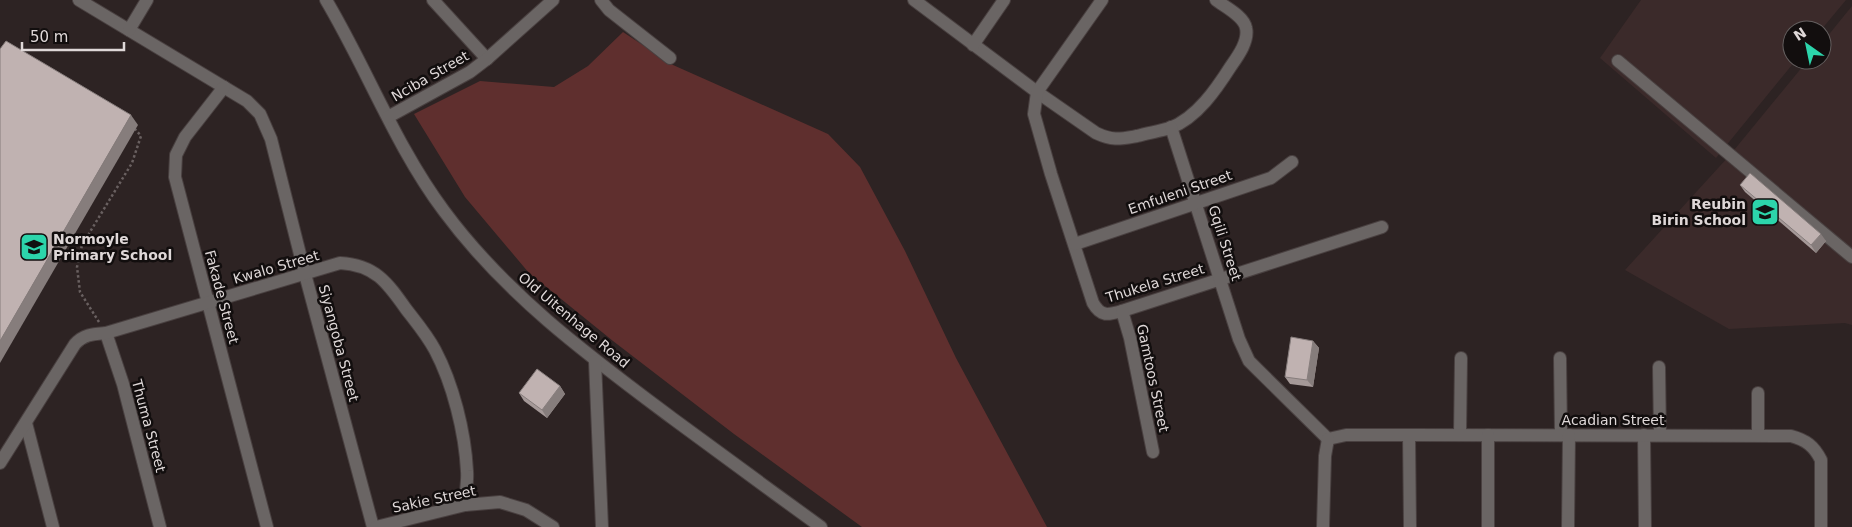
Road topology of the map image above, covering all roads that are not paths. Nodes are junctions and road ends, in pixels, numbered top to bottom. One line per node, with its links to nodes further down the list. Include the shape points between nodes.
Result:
1 (79, 0): 11 (street, Siyangoba Street)
2 (147, 0): 11 (street)
3 (326, 0): 18 (street, Old Uitenhage Road)
4 (434, 0): 14 (street)
5 (553, 0): 14 (street, Nciba Street)
6 (601, 0): 13 (street, via 609,10)
7 (914, 0): 12 (street)
8 (1004, 0): 12 (street)
9 (1102, 0): 17 (street)
10 (1216, 0): 19 (street, via 1241,19 1246,28 1246,41 1219,85 1194,112)
11 (129, 30): 16 (street, Siyangoba Street)
12 (973, 45): 17 (street)
13 (670, 58)
14 (488, 59): 18 (street, Nciba Street)
15 (1618, 61): 24 (street)
16 (224, 87): 25 (street, Siyangoba Street, via 247,101 260,114 271,139); 27 (street, Fakade Street, via 185,137 176,155 175,177)
17 (1037, 92): 19 (street, via 1107,138 1117,139); 23 (street, Thukela Street, via 1034,114 1037,128)
18 (388, 116): 32 (street, Old Uitenhage Road, via 418,173 476,251 536,312)
19 (1171, 127): 21 (street, Gqili Street)
20 (1292, 162): 21 (street, Emfuleni Street, via 1271,178)
21 (1196, 203): 23 (street, Emfuleni Street); 26 (street, Gqili Street)
22 (1382, 227): 26 (street, Thukela Street)
23 (1075, 244): 28 (street, Thukela Street, via 1097,310 1102,314)
24 (1852, 258)
25 (305, 274): 27 (street, Kwalo Street); 46 (street, Kwalo Street, via 340,263 357,264 371,270 418,324 435,350 451,387 467,472); 50 (street, Siyangoba Street)
26 (1220, 278): 28 (street, Thukela Street); 43 (street, Gqili Street, via 1249,361)
27 (208, 302): 29 (street, Kwalo Street); 49 (street, Fakade Street)
28 (1122, 311): 44 (street, Gamtoos Street)
29 (106, 333): 35 (street, Kwalo Street, via 89,335 75,344); 48 (street, Thuma Street, via 123,384)
30 (1461, 358): 37 (street)
31 (1560, 358): 39 (street)
32 (596, 362): 52 (street); 53 (street, Old Uitenhage Road)
33 (1659, 367): 41 (street)
34 (1758, 393): 42 (street)
35 (26, 423): 45 (street, Kwalo Street); 47 (street)
36 (1409, 435): 37 (street, Acadian Street); 43 (street, Acadian Street, via 1346,435); 55 (street)
37 (1460, 435): 38 (street, Acadian Street)
38 (1488, 435): 39 (street, Acadian Street); 56 (street)
39 (1565, 435): 40 (street, Acadian Street); 57 (street)
40 (1644, 435): 41 (street, Acadian Street); 58 (street)
41 (1660, 435): 42 (street, Acadian Street)
42 (1758, 436): 59 (street, Acadian Street, via 1803,439 1816,451 1822,472)
43 (1328, 439): 54 (street)
44 (1153, 452)
45 (0, 464)
46 (465, 505): 50 (street, Sakie Street); 51 (street, Sakie Street, via 500,502 526,510)
47 (53, 527)
48 (160, 527)
49 (267, 527)
50 (374, 527)
51 (553, 527)
52 (602, 527)
53 (821, 527)
54 (1323, 527)
55 (1410, 527)
56 (1488, 527)
57 (1568, 527)
58 (1645, 527)
59 (1821, 527)

